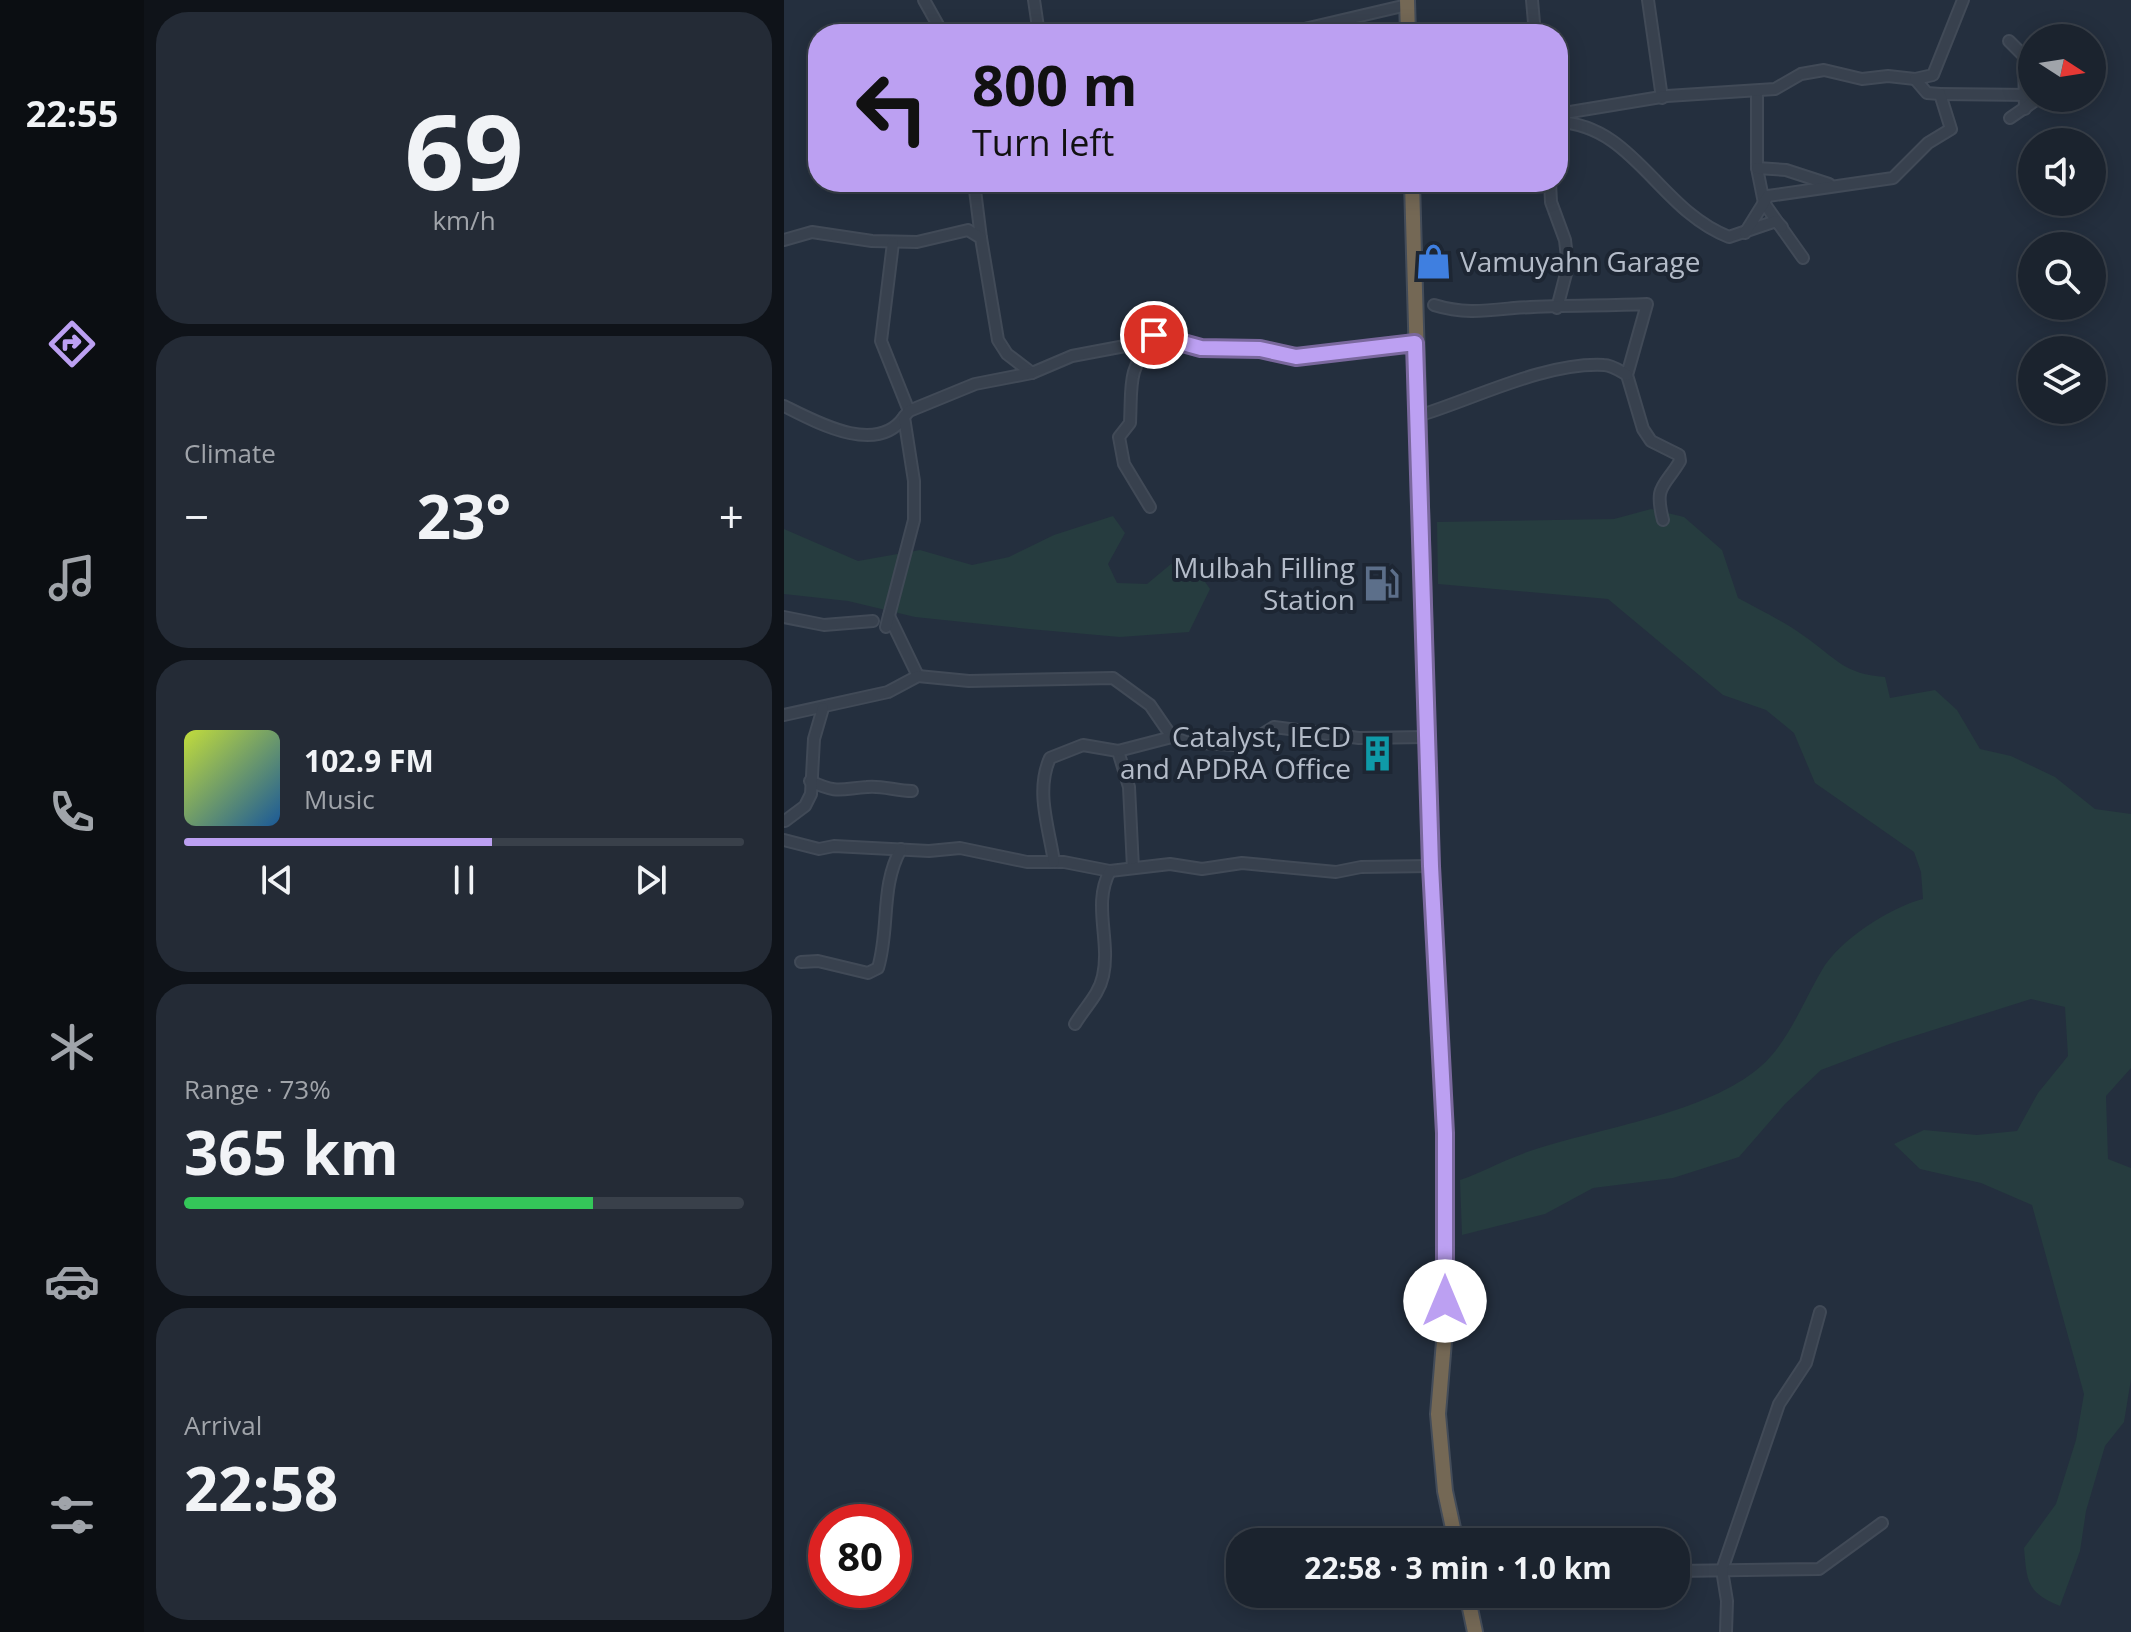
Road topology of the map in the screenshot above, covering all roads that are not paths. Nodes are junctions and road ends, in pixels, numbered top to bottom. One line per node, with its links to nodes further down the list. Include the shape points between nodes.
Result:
1 (924, 0): 7 (street)
2 (1034, 0): 8 (street)
3 (1532, 0): 11 (street)
4 (1648, 0): 18 (street)
5 (1963, 0): 14 (street, via 1933,75)
6 (1407, 2): 9 (street); 10 (highway)
7 (937, 24)
8 (1038, 24)
9 (1322, 24)
10 (1408, 24)
11 (1534, 24)
12 (2009, 41): 13 (street)
13 (2018, 50)
14 (1915, 79): 15 (street, via 1862,79 1824,70); 16 (street, via 1927,93)
15 (1757, 91): 18 (street); 23 (street)
16 (1940, 94): 17 (street); 24 (street, via 1951,129 1928,143 1893,178)
17 (2018, 94)
18 (1662, 98): 19 (street)
19 (1568, 112)
20 (2020, 112): 21 (street)
21 (2010, 118)
22 (1568, 123): 30 (street, via 1588,126 1619,142 1641,170 1705,228 1729,237)
23 (1757, 168): 24 (street, via 1786,170); 28 (street)
24 (1829, 184): 28 (street, via 1768,196)
25 (975, 192): 31 (street)
26 (1412, 192): 38 (highway)
27 (1550, 192): 36 (street, via 1568,266)
28 (1764, 203): 29 (street); 30 (street)
29 (1782, 227): 30 (street, via 1776,221); 34 (street)
30 (1745, 233)
31 (981, 238): 33 (street, via 968,230); 39 (street, via 998,340)
32 (784, 240): 33 (street, via 812,232)
33 (893, 243): 42 (street, via 881,341)
34 (1803, 258)
35 (1434, 305): 36 (street, via 1479,314)
36 (1557, 308): 40 (street, via 1647,304)
37 (1154, 335): 38 (street, via 1201,348 1260,349 1296,357); 39 (street, via 1072,356); 44 (street, via 1129,382 1130,423 1119,437 1124,464)
38 (1415, 343): 43 (highway)
39 (1032, 373): 42 (street, via 975,384)
40 (1627, 375): 43 (street, via 1607,365 1519,379); 45 (street, via 1643,429 1651,441 1679,455 1680,461 1659,487)
41 (784, 406): 42 (street, via 856,436 882,432)
42 (906, 414): 48 (street, via 914,520 887,621)
43 (1418, 416): 52 (highway)
44 (1150, 507)
45 (1663, 520)
46 (784, 617): 47 (street, via 824,625)
47 (873, 621)
48 (918, 676): 49 (street, via 888,692); 51 (street, via 969,681 1113,678 1150,705)
49 (823, 708): 50 (street); 54 (street)
50 (784, 715)
51 (1172, 737): 52 (street, via 1234,745 1274,727 1359,738); 53 (street)
52 (1427, 737): 61 (highway)
53 (1118, 751): 60 (street, via 1083,745 1050,758 1043,795); 62 (street, via 1129,787)
54 (810, 781): 55 (street, via 847,792 869,786); 56 (street, via 805,806)
55 (912, 791)
56 (784, 820): 57 (street)
57 (784, 827)
58 (784, 840): 59 (street, via 819,849)
59 (901, 849): 60 (street, via 960,848); 64 (street, via 888,877 878,968 868,973)
60 (1054, 862): 63 (street)
61 (1431, 866): 62 (street, via 1336,872 1242,863 1202,869 1170,864); 68 (highway, via 1445,1133 1445,1329 1438,1414)
62 (1133, 868): 63 (street)
63 (1110, 871): 65 (street, via 1101,888 1104,973 1098,994)
64 (801, 962)
65 (1075, 1024)
66 (1820, 1312): 69 (street, via 1806,1363 1779,1404)
67 (1882, 1523): 69 (street, via 1819,1569)
68 (1453, 1528)
69 (1722, 1570): 70 (street); 73 (street)
70 (1690, 1571)
71 (1472, 1608): 72 (highway)
72 (1475, 1632)
73 (1726, 1632)

